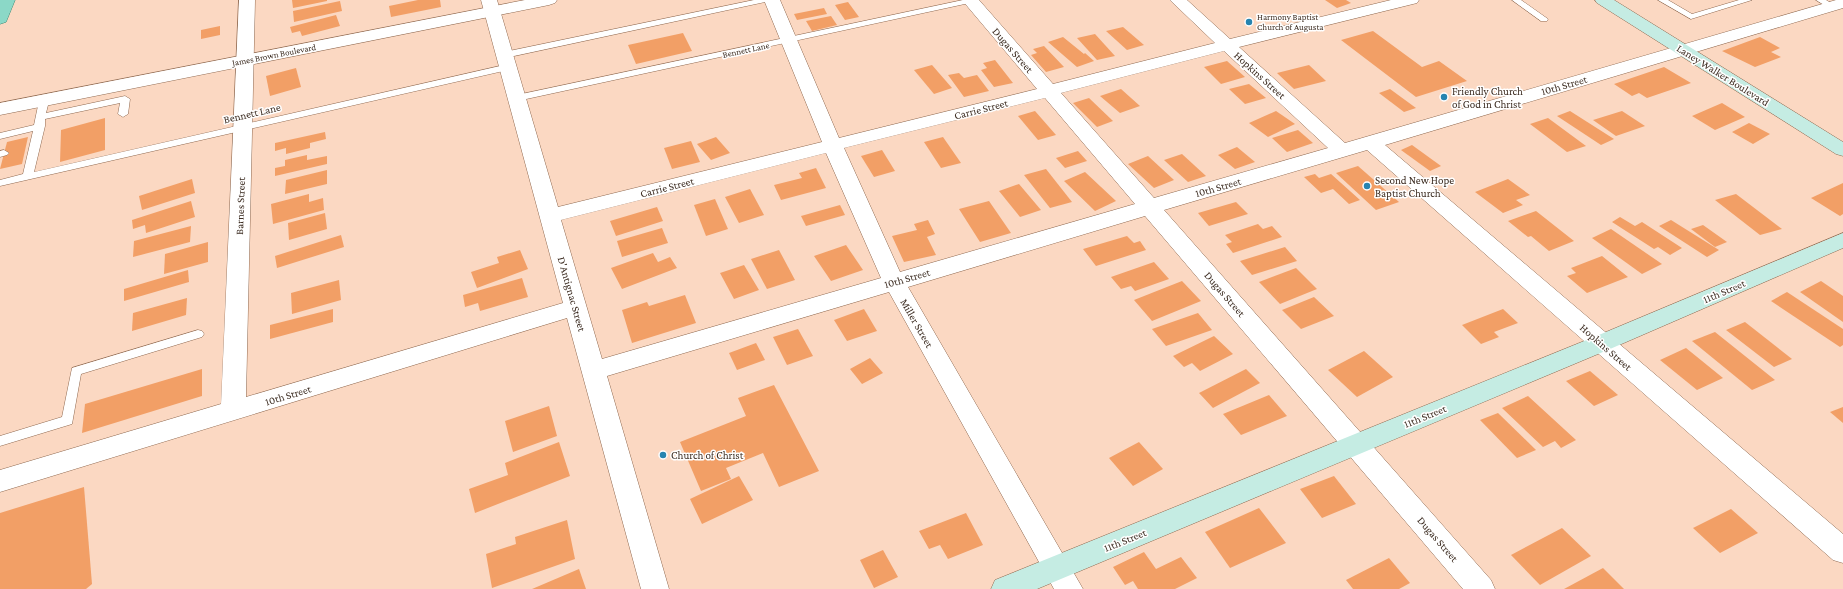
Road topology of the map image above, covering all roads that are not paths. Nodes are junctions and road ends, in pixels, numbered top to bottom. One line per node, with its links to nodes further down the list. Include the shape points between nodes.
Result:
1 (7, 0): 15 (main road)
2 (247, 0): 20 (street, Barnes Street)
3 (548, 0): 14 (street, James Brown Boulevard)
4 (765, 0): 21 (lane, Bennett Lane)
5 (772, 0): 17 (street, Miller Street)
6 (971, 0): 17 (lane, Bennett Lane); 22 (street, Dugas Street)
7 (1178, 0): 18 (street, Hopkins Street)
8 (1411, 0): 18 (street, Carrie Street)
9 (1516, 0): 16 (lane)
10 (1603, 0): 19 (main road, Laney Walker Boulevard)
11 (1662, 0): 12 (lane, via 1691,17)
12 (1748, 0)
13 (1836, 4): 19 (street, 10th Street)
14 (491, 6): 20 (street, James Brown Boulevard); 21 (street, D'Antignac Street)
15 (0, 18)
16 (1544, 19)
17 (790, 40): 24 (lane, Bennett Lane); 31 (street, Miller Street)
18 (1226, 45): 22 (street, Carrie Street); 34 (street, Hopkins Street)
19 (1683, 50): 30 (street, 10th Street); 35 (main road, Laney Walker Boulevard)
20 (245, 60): 23 (street, James Brown Boulevard); 28 (street, Barnes Street)
21 (507, 61): 24 (street, D'Antignac Street); 28 (lane, Bennett Lane)
22 (1049, 92): 31 (street, Carrie Street); 38 (street, Dugas Street)
23 (94, 98): 26 (lane, via 125,99); 27 (street, James Brown Boulevard)
24 (517, 98): 39 (street, D'Antignac Street)
25 (0, 109): 27 (street, James Brown Boulevard)
26 (123, 114)
27 (42, 115): 29 (lane); 32 (lane)
28 (242, 128): 36 (lane, Bennett Lane); 46 (street, Barnes Street)
29 (0, 137)
30 (1370, 142): 34 (street, 10th Street); 44 (street, Hopkins Street)
31 (833, 146): 39 (street, Carrie Street); 41 (street, Miller Street)
32 (36, 147): 33 (lane); 36 (lane)
33 (26, 149)
34 (1342, 150): 38 (street, 10th Street)
35 (1843, 150)
36 (28, 176): 37 (lane, Bennett Lane)
37 (0, 183)
38 (1149, 207): 41 (street, 10th Street); 48 (street, Dugas Street)
39 (550, 216): 42 (street, D'Antignac Street)
40 (1843, 240): 44 (main road, 11th Street)
41 (894, 282): 45 (street, 10th Street); 51 (street, Miller Street)
42 (576, 307): 45 (street, D'Antignac Street); 46 (street, 10th Street)
43 (198, 334): 47 (lane, via 76,371 68,420)
44 (1602, 343): 48 (main road, 11th Street); 50 (street, Hopkins Street)
45 (594, 371): 52 (street, D'Antignac Street)
46 (233, 411): 49 (street, 10th Street)
47 (0, 441)
48 (1356, 445): 51 (main road, 11th Street); 55 (street, Dugas Street)
49 (0, 481)
50 (1843, 551)
51 (1057, 568): 53 (main road, 11th Street); 54 (street, Miller Street)
52 (655, 589)
53 (1005, 589)
54 (1069, 589)
55 (1481, 589)

